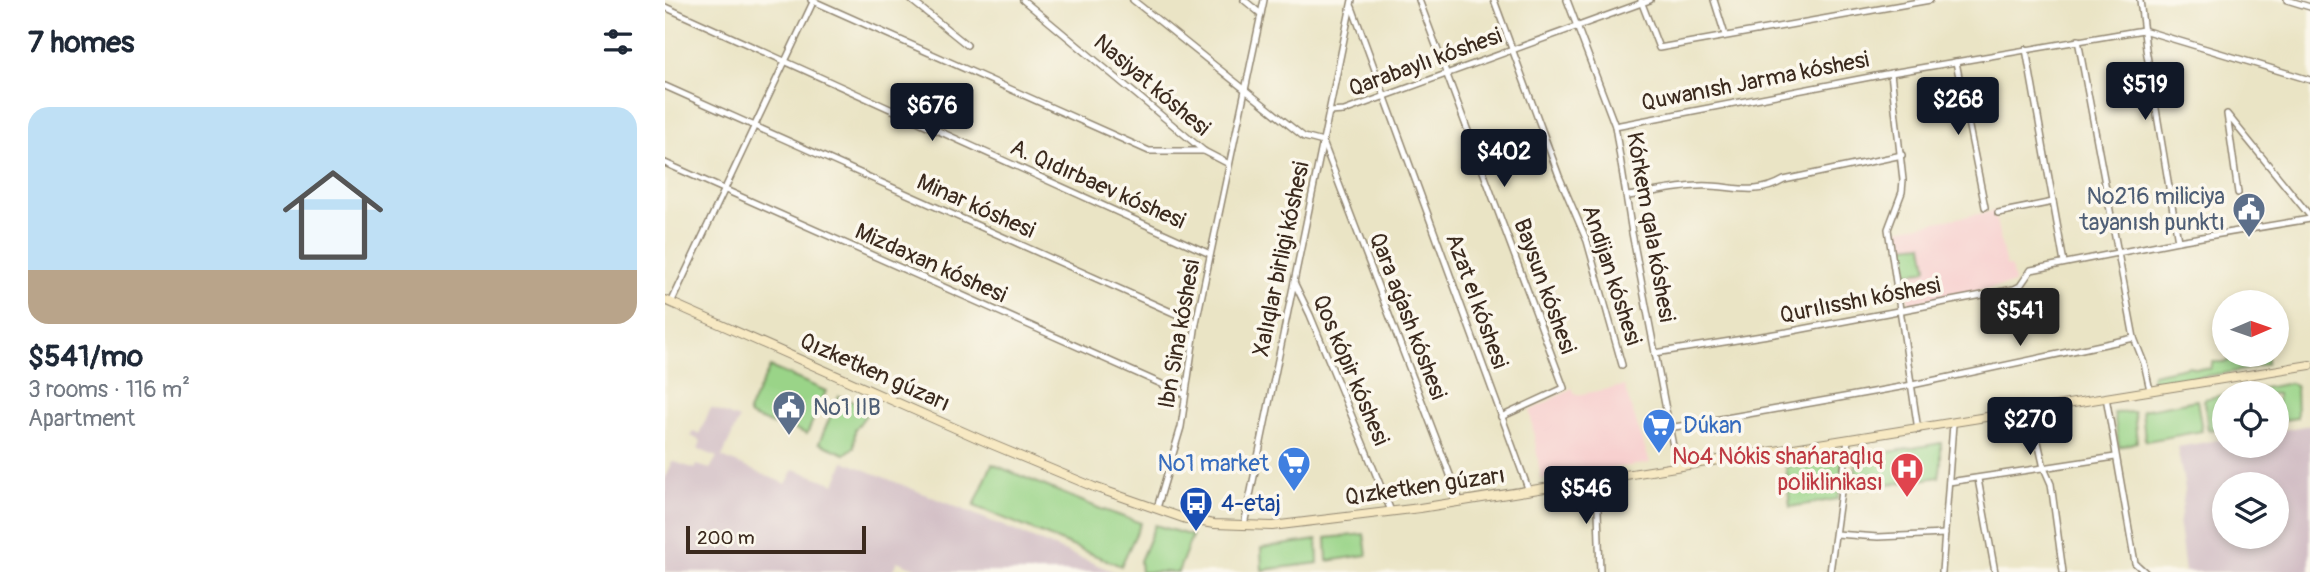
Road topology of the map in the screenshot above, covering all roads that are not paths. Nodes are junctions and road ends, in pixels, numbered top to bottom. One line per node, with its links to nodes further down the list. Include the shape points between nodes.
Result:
1 (813, 0): 28 (street); 39 (street, via 1149,151)
2 (911, 0): 24 (street)
3 (1023, 0): 39 (street, Nasiyat kóshesi)
4 (1133, 0): 33 (street)
5 (1244, 0): 19 (street)
6 (1264, 0): 19 (street, Ibn Sina kóshesi)
7 (1419, 0): 29 (street, Baysun kóshesi)
8 (1494, 0): 25 (street, Andijan kóshesi)
9 (1567, 0): 20 (street, Kórkem qala kóshesi)
10 (1650, 0): 16 (street, Qarabaylı kóshesi)
11 (1714, 0): 22 (street)
12 (1930, 0): 22 (street)
13 (2140, 0): 21 (street)
14 (2287, 0): 17 (street)
15 (1352, 2): 34 (street, Azat el kóshesi); 35 (street, Xalıqlar birligi kóshesi)
16 (1641, 2): 20 (street, Qarabaylı kóshesi); 22 (street, via 1659,48)
17 (2310, 6)
18 (665, 7): 28 (street, A. Qıdırbaev kóshesi)
19 (1261, 14): 33 (street, Ibn Sina kóshesi)
20 (1577, 27): 25 (street, Qarabaylı kóshesi); 36 (street, Kórkem qala kóshesi)
21 (2143, 30): 23 (street, Quwanısh Jarma kóshesi); 31 (street, Quwanısh Jarma kóshesi); 50 (street)
22 (1725, 35)
23 (2078, 40): 26 (street, Quwanısh Jarma kóshesi); 51 (street)
24 (967, 45)
25 (1511, 49): 29 (street, Qarabaylı kóshesi); 60 (street, Andijan kóshesi, via 1587,240)
26 (2026, 49): 27 (street, Quwanısh Jarma kóshesi); 46 (street)
27 (1956, 62): 30 (street, Quwanısh Jarma kóshesi); 47 (street)
28 (784, 63): 37 (street); 52 (street, A. Qıdırbaev kóshesi)
29 (1447, 72): 34 (street, Qarabaylı kóshesi); 67 (street, Baysun kóshesi, via 1563,388)
30 (1891, 73): 36 (street, Quwanısh Jarma kóshesi); 40 (street)
31 (2310, 80)
32 (665, 86): 37 (street, Minar kóshesi)
33 (1245, 91): 38 (street, via 1304,137); 42 (street, Ibn Sina kóshesi)
34 (1383, 96): 35 (street, Qarabaylı kóshesi); 67 (street, Azat el kóshesi)
35 (1329, 112): 38 (street, Xalıqlar birligi kóshesi)
36 (1615, 126): 45 (street, Kórkem qala kóshesi)
37 (754, 127): 43 (street); 57 (street, Minar kóshesi)
38 (1323, 142): 54 (street, Xalıqlar birligi kóshesi); 79 (street, Qara aǵash kóshesi)
39 (1204, 151): 42 (street, Nasiyat kóshesi)
40 (1902, 155): 45 (street, via 1784,180 1770,188 1698,186); 56 (street, via 1902,192 1888,229)
41 (665, 163): 43 (street, Mizdaxan kóshesi)
42 (1229, 164): 52 (street, Ibn Sina kóshesi)
43 (725, 190): 55 (street); 64 (street, Mizdaxan kóshesi)
44 (2238, 192): 49 (street, via 2227,114)
45 (1627, 196): 59 (street, Kórkem qala kóshesi)
46 (2053, 202): 48 (street); 53 (street)
47 (1985, 207)
48 (1998, 213)
49 (2310, 218): 50 (street, Qurılısshı kóshesi)
50 (2178, 241): 51 (street, Qurılısshı kóshesi)
51 (2117, 253): 53 (street, Qurılısshı kóshesi); 58 (street)
52 (1210, 254): 57 (street, Ibn Sina kóshesi)
53 (2064, 263): 56 (street, Qurılısshı kóshesi, via 2031,270 2014,289)
54 (1294, 282): 81 (street, Qos kópir kóshesi); 82 (street, Xalıqlar birligi kóshesi)
55 (668, 302): 80 (street, Qızketken gúzarı, via 991,444)
56 (1901, 310): 59 (street, Qurılısshı kóshesi); 62 (street)
57 (1196, 323): 64 (street, Ibn Sina kóshesi)
58 (2134, 338): 62 (street); 63 (street)
59 (1655, 353): 69 (street, Kórkem qala kóshesi)
60 (1622, 365)
61 (2310, 365): 63 (street, Qızketken gúzarı)
62 (1912, 385): 69 (street); 70 (street)
63 (2150, 390): 65 (street, Qızketken gúzarı)
64 (1184, 394): 80 (street, Ibn Sina kóshesi, via 1181,426)
65 (2106, 397): 66 (street, Qızketken gúzarı); 72 (street)
66 (2031, 411): 68 (street, Qızketken gúzarı); 74 (street)
67 (1501, 417): 78 (street, Azat el kóshesi)
68 (1953, 424): 70 (street, Qızketken gúzarı); 77 (street)
69 (1669, 428): 73 (street, Kórkem qala kóshesi)
70 (1918, 430): 71 (street, Qızketken gúzarı)
71 (1848, 440): 73 (street, Qızketken gúzarı); 83 (street)
72 (2115, 457): 74 (street); 90 (street, via 2135,563)
73 (1677, 467): 76 (street, Qızketken gúzarı)
74 (2044, 468): 75 (street); 89 (street, via 2052,484)
75 (1979, 479): 77 (street); 88 (street)
76 (1598, 480): 78 (street, Qızketken gúzarı); 85 (street)
77 (1948, 482): 84 (street)
78 (1529, 491): 79 (street, Qızketken gúzarı)
79 (1460, 501): 81 (street, Qızketken gúzarı)
80 (1157, 509): 82 (street, Qızketken gúzarı, via 1186,519)
81 (1391, 511): 82 (street, Qızketken gúzarı, via 1272,526)
82 (1244, 525)
83 (1836, 534): 84 (street); 86 (street)
84 (1945, 534): 87 (street)
85 (1600, 572)
86 (1830, 572)
87 (1942, 572)
88 (1995, 572)
89 (2063, 572)
90 (2145, 572)

